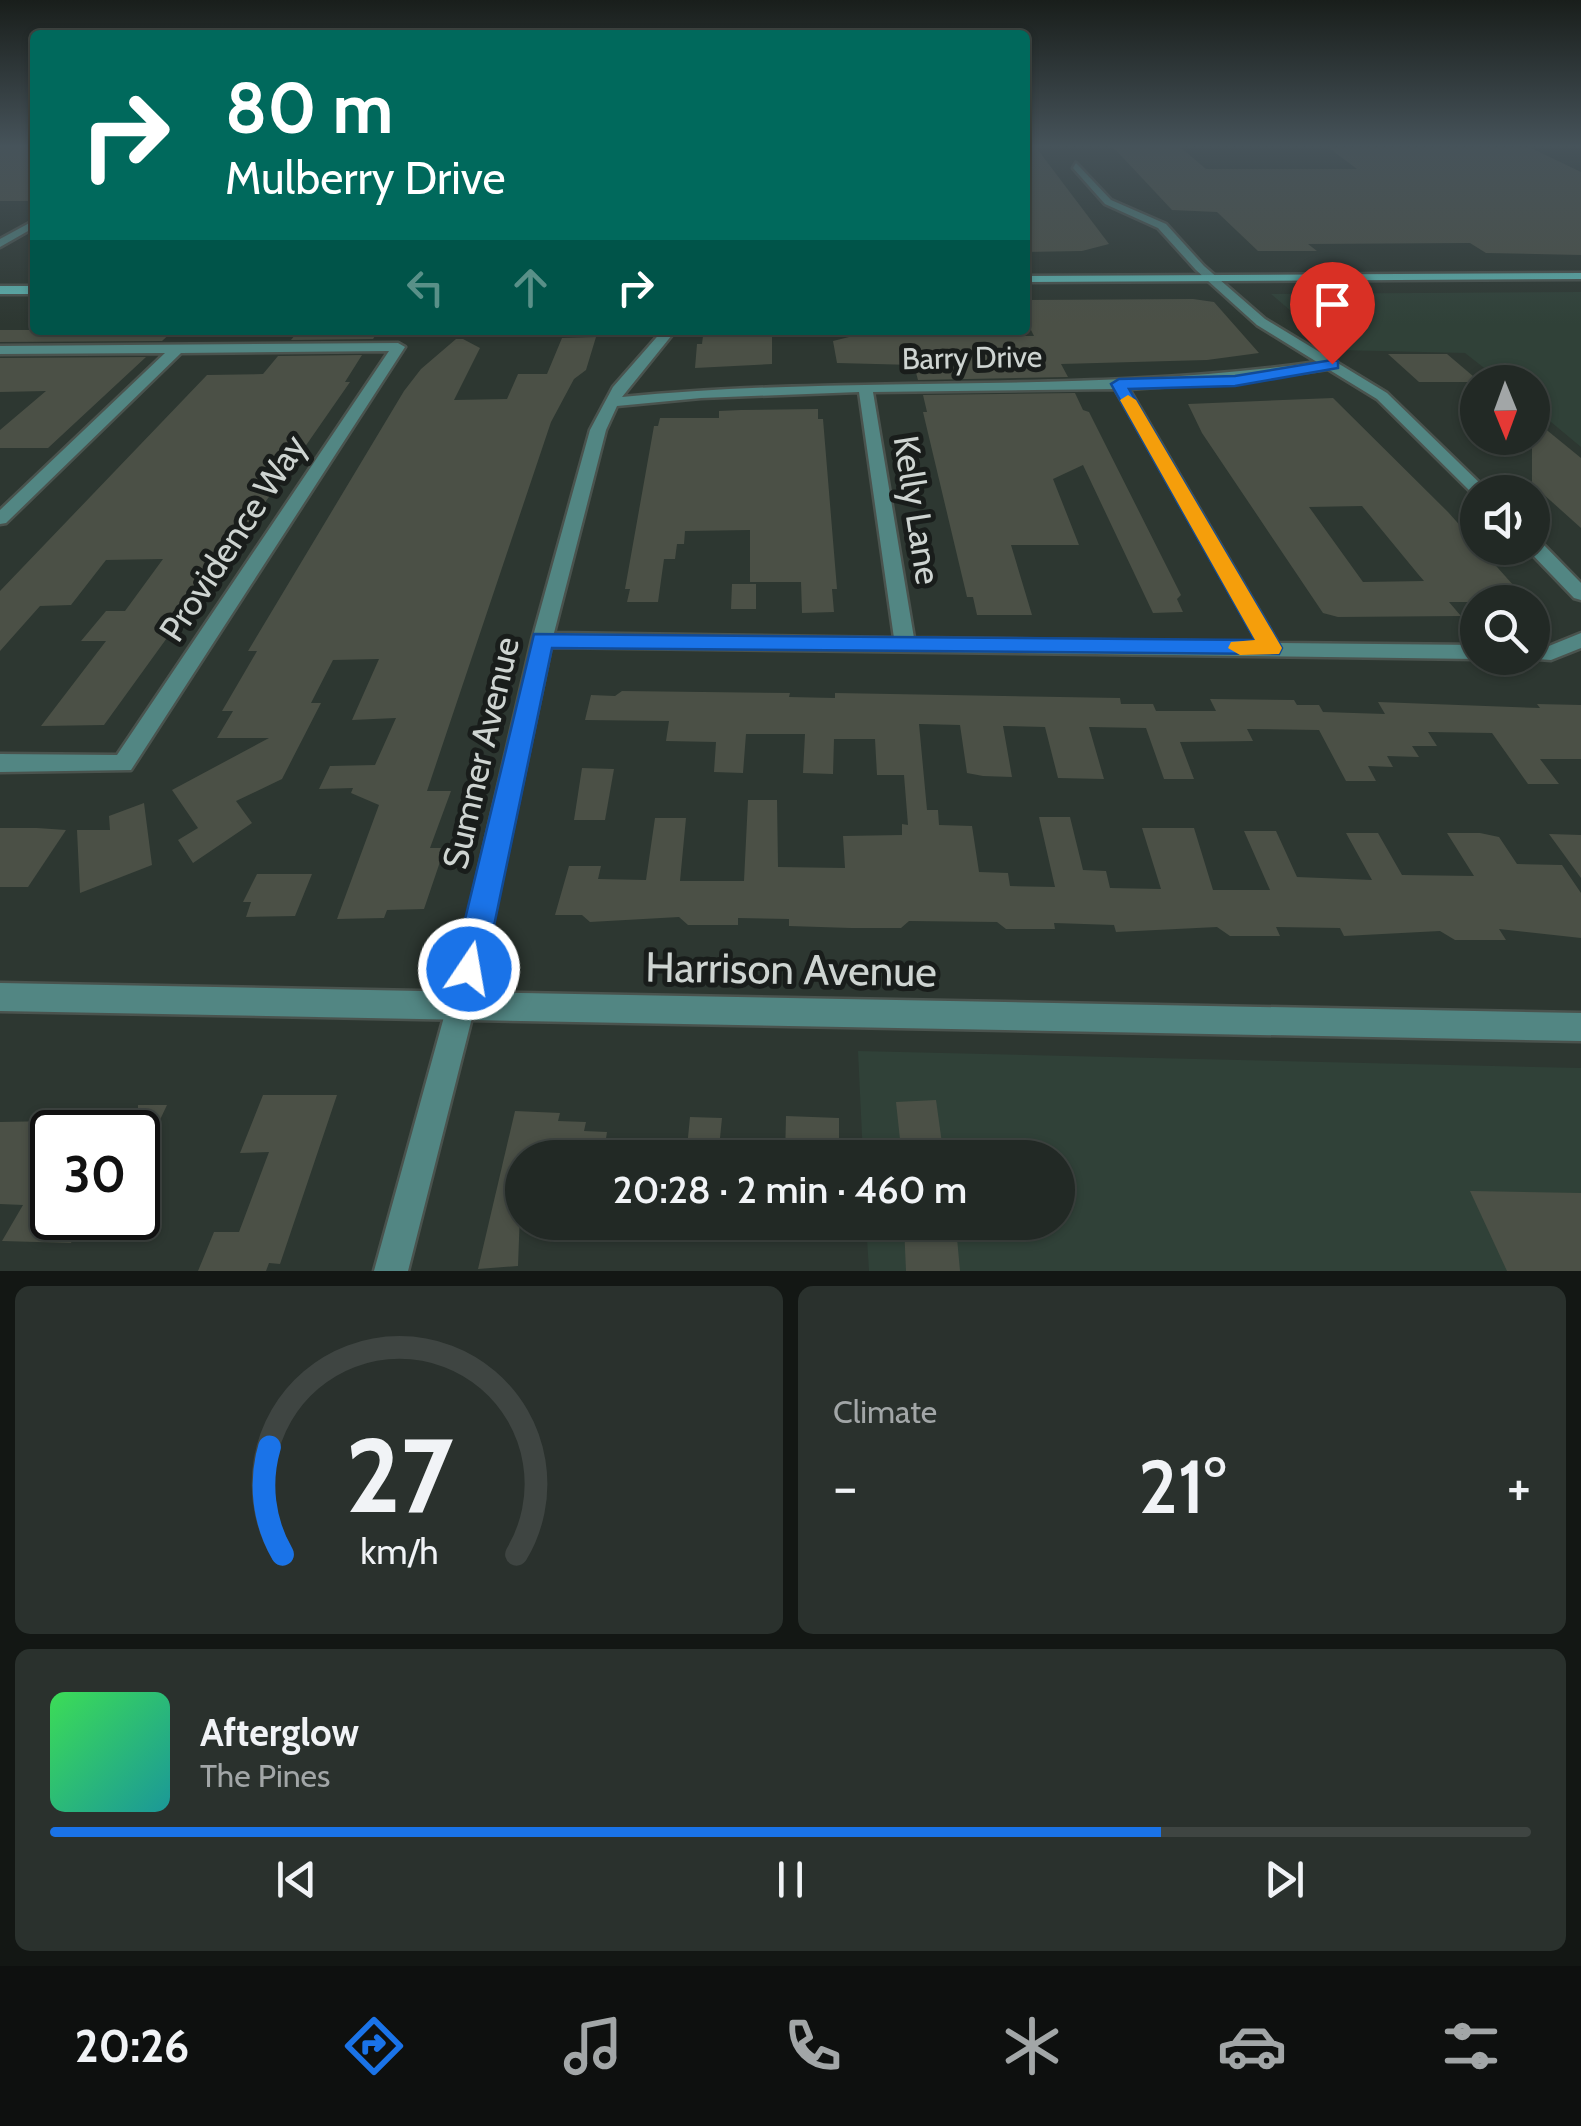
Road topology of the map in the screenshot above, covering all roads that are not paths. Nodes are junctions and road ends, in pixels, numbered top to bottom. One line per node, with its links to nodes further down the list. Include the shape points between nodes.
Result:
1 (1115, 205): 6 (street, via 1162,226)
2 (30, 227): 4 (street)
3 (30, 241): 4 (street)
4 (2, 243)
5 (1581, 276): 6 (main road)
6 (1214, 278): 7 (main road); 16 (street, via 1262,322)
7 (1030, 279)
8 (0, 290): 9 (main road)
9 (30, 290)
10 (244, 335): 14 (street)
11 (261, 335): 14 (street)
12 (666, 335): 19 (street, Sumner Avenue)
13 (178, 348): 14 (street); 15 (street); 21 (street)
14 (241, 348): 30 (street, Providence Way, via 398,347 122,764)
15 (0, 350)
16 (1332, 364): 17 (street, Barry Drive, via 1235,381); 20 (street, via 1392,405)
17 (1119, 384): 18 (street, Barry Drive); 27 (street)
18 (865, 386): 19 (street, Barry Drive); 26 (street, Kelly Lane)
19 (610, 402): 24 (street, Sumner Avenue)
20 (1464, 475)
21 (0, 519)
22 (1550, 562): 23 (street)
23 (1581, 594)
24 (542, 640): 26 (street); 32 (street, Sumner Avenue)
25 (1581, 640): 29 (street)
26 (905, 643): 27 (street)
27 (1271, 648): 28 (street)
28 (1460, 652)
29 (1550, 653)
30 (0, 763)
31 (0, 997): 32 (street, Harrison Avenue)
32 (461, 1006): 33 (street, Harrison Avenue); 34 (street, Sumner Avenue)
33 (1581, 1027)
34 (391, 1271)

